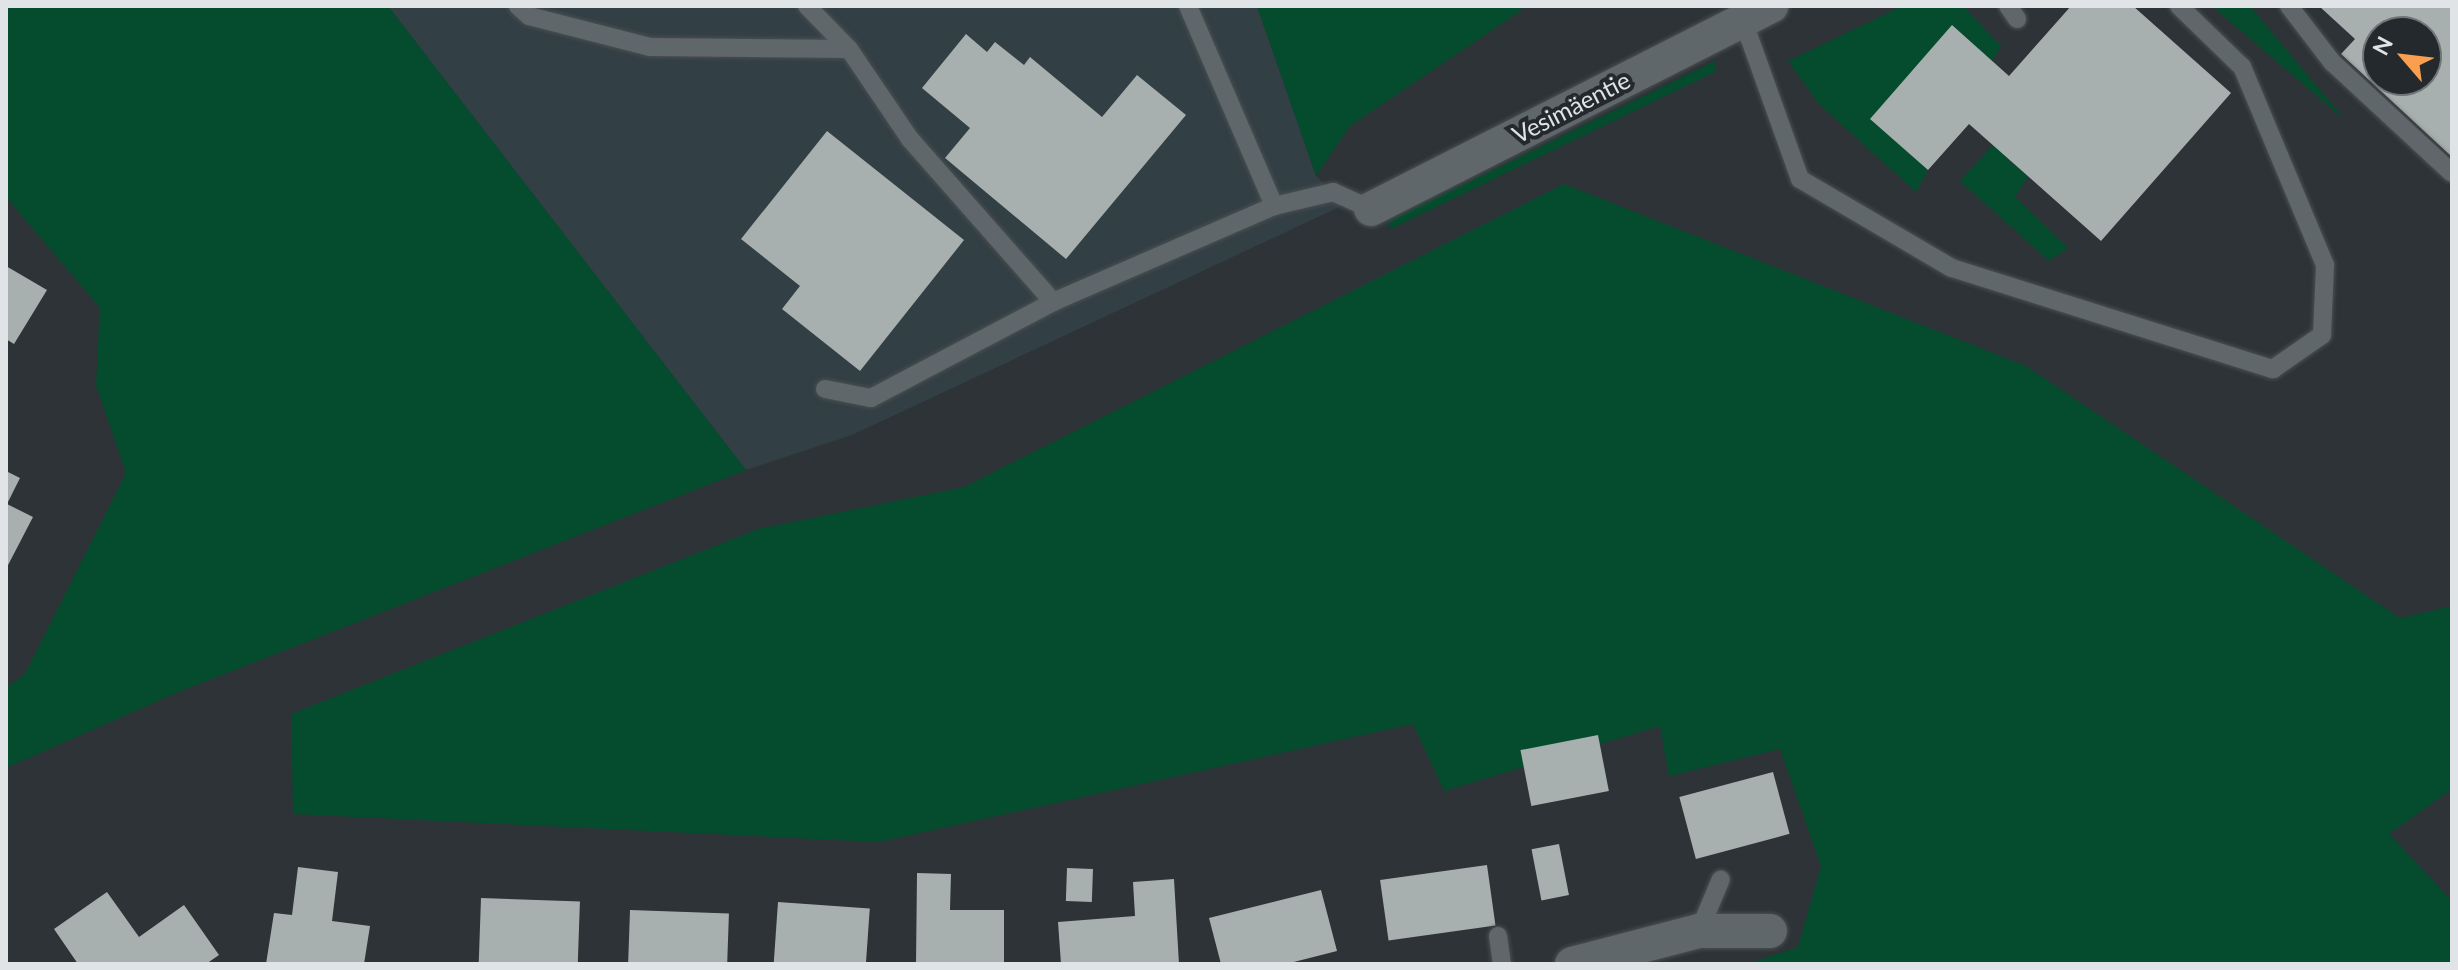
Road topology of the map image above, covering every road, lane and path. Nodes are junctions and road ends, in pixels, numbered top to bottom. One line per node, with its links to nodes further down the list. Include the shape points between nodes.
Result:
1 (518, 6): 7 (lane, via 529,16 650,47)
2 (807, 6): 7 (lane)
3 (1188, 6): 9 (lane)
4 (2179, 6): 6 (lane, via 2242,67 2325,265 2322,335 2273,369 1952,268 1800,179)
5 (2289, 6): 8 (lane, via 2332,62)
6 (1757, 13): 10 (street, Vesimäentie)
7 (849, 49): 11 (lane, via 910,139)
8 (2452, 173)
9 (1274, 206): 10 (lane, via 1333,192); 11 (lane)
10 (1371, 209)
11 (1053, 302): 12 (lane, via 871,398)
12 (825, 389)
13 (1721, 879): 14 (lane)
14 (1699, 931): 15 (street); 18 (street)
15 (1770, 931)
16 (1498, 936): 17 (lane)
17 (1502, 964)
18 (1572, 964)

